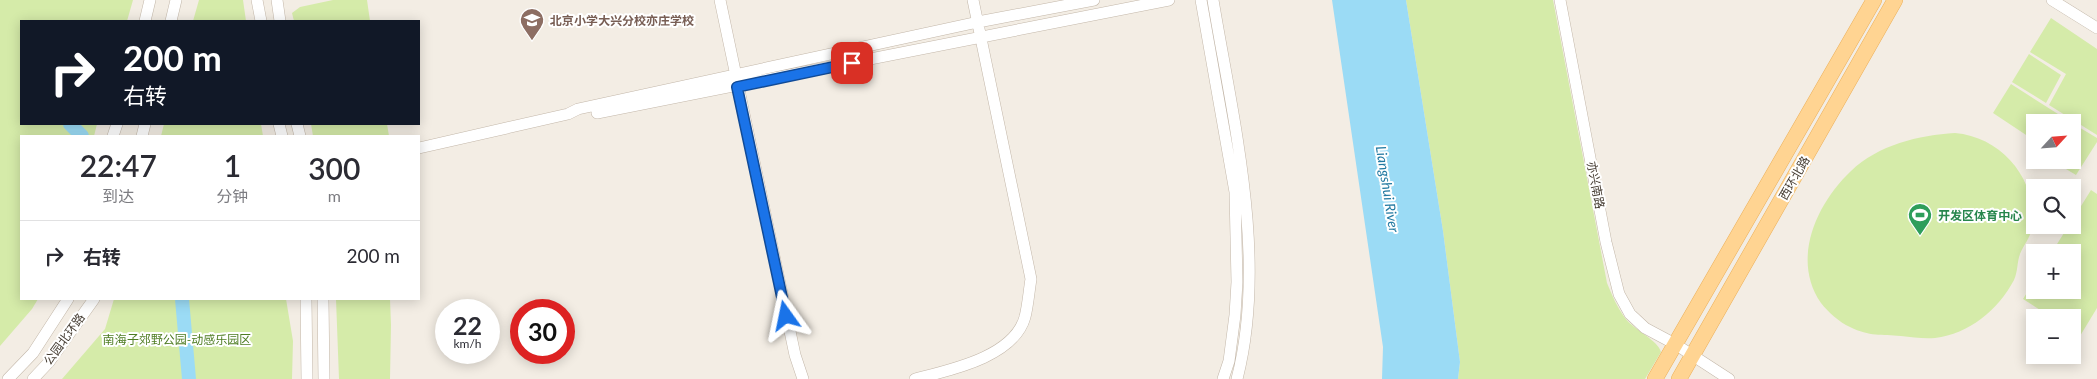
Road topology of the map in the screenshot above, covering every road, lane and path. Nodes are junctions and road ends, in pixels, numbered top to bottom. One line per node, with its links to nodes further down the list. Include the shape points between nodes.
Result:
1 (150, 0): 15 (street)
2 (176, 0): 16 (street)
3 (257, 0): 17 (street)
4 (277, 0): 18 (street)
5 (720, 0): 22 (street)
6 (972, 0): 19 (street)
7 (1094, 0): 19 (street)
8 (1169, 0): 21 (street)
9 (1201, 0): 36 (street, via 1235,192 1235,315 1229,361)
10 (1213, 0): 37 (street, via 1247,230 1249,283 1246,330)
11 (1560, 0): 28 (street, 亦兴南路, via 1606,242 1619,294 1630,314 1645,328)
12 (1874, 0): 28 (main road, 西环北路)
13 (1896, 0): 29 (main road, 西环北路)
14 (2052, 0): 20 (street)
15 (145, 20)
16 (171, 20)
17 (261, 20)
18 (280, 20)
19 (978, 22): 21 (street); 22 (street)
20 (2097, 28)
21 (979, 36): 22 (street); 35 (street, via 1030,279 1025,318 1009,343 964,366)
22 (736, 81): 23 (street); 34 (street, via 794,355)
23 (420, 148)
24 (67, 300): 30 (street, via 33,353)
25 (93, 300): 31 (street, 公园北环路)
26 (306, 300): 32 (street)
27 (323, 300): 33 (street)
28 (1675, 344): 29 (street, 亦兴南路); 38 (main road, 西环北路)
29 (1693, 356): 39 (main road, 西环北路); 40 (street, 亦兴南路)
30 (8, 379)
31 (33, 379)
32 (307, 379)
33 (324, 379)
34 (803, 379)
35 (915, 379)
36 (1223, 379)
37 (1237, 379)
38 (1655, 379)
39 (1680, 379)
40 (1729, 379)

